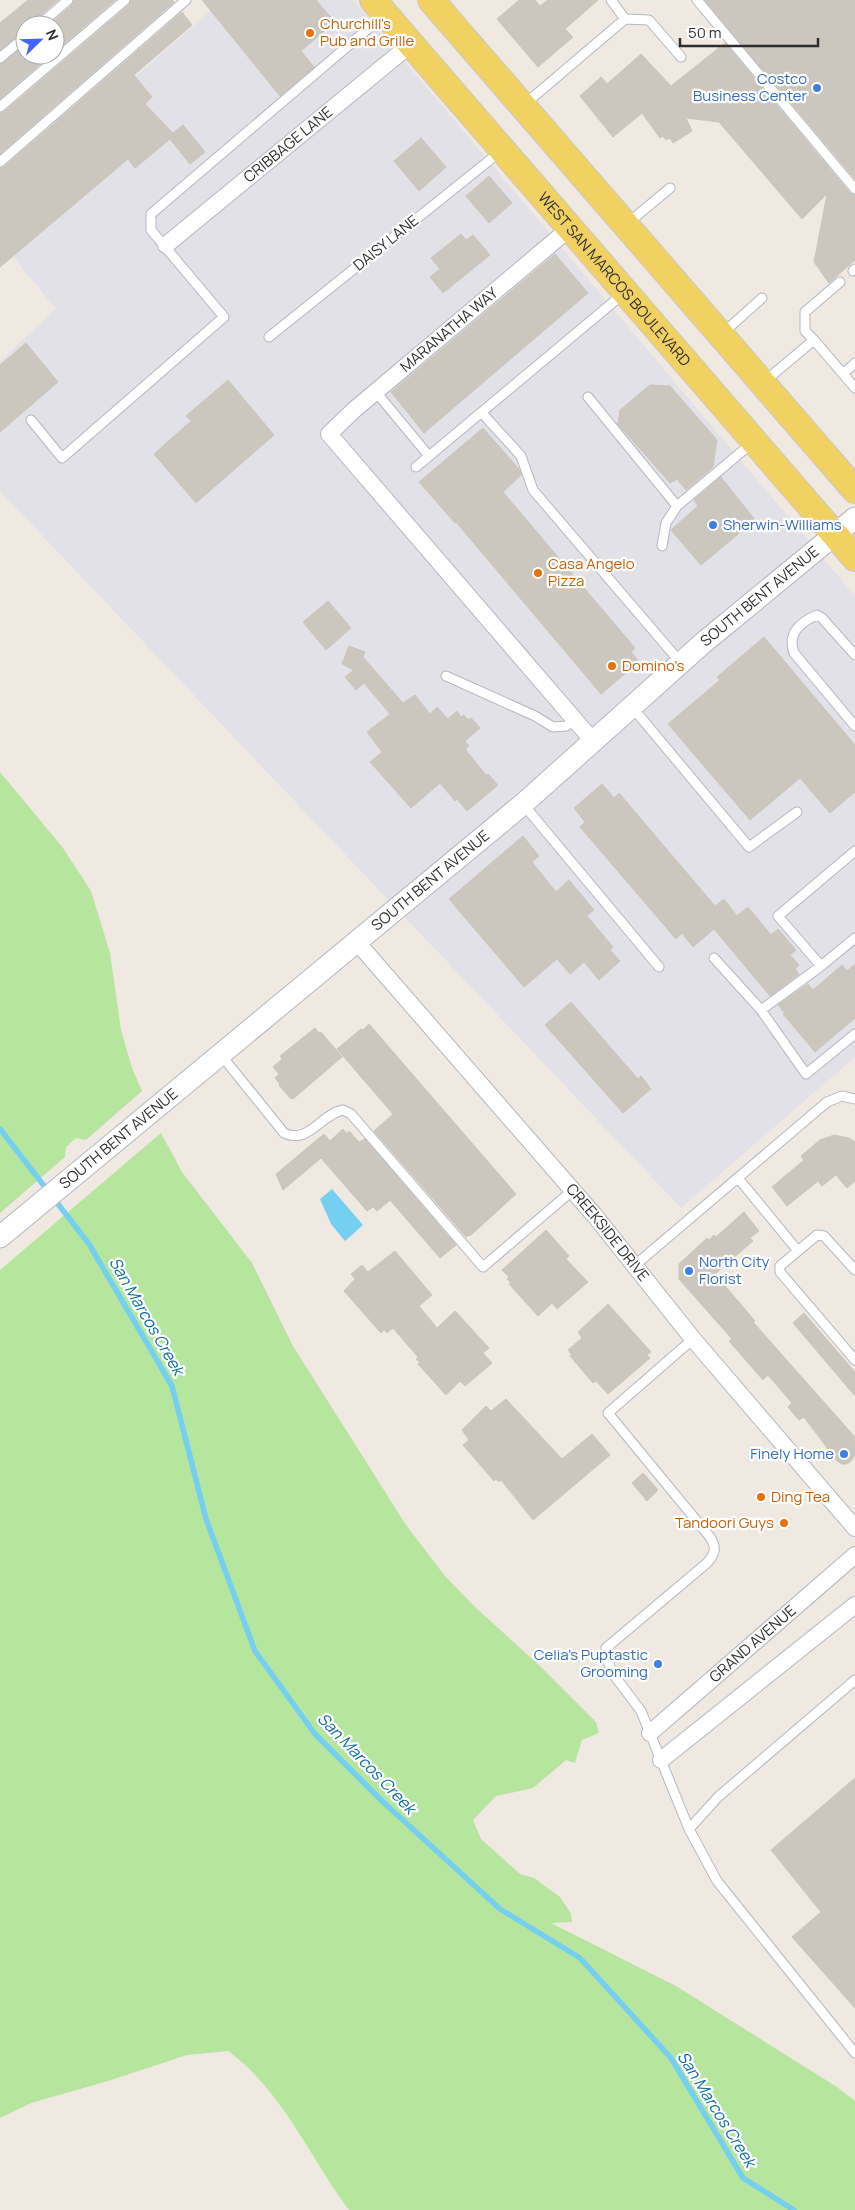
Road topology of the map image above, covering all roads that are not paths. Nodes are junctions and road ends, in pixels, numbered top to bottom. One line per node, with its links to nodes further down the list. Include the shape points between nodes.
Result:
1 (68, 0): 8 (lane)
2 (125, 0): 15 (lane)
3 (186, 0): 17 (lane)
4 (431, 0): 14 (main road)
5 (611, 0): 9 (lane)
6 (697, 0): 19 (lane)
7 (379, 7): 10 (main road, WEST SAN MARCOS BOULEVARD); 22 (lane, via 318,72 151,214 151,230)
8 (51, 15)
9 (625, 19): 12 (lane, via 648,20); 14 (lane)
10 (410, 44): 16 (main road, WEST SAN MARCOS BOULEVARD); 22 (street, CRIBBAGE LANE)
11 (15, 45): 13 (lane)
12 (681, 56)
13 (0, 58)
14 (523, 106): 20 (main road)
15 (0, 107)
16 (503, 150): 21 (main road, WEST SAN MARCOS BOULEVARD); 27 (lane, DAISY LANE)
17 (0, 162)
18 (670, 188): 20 (lane)
19 (855, 189)
20 (626, 224): 26 (main road)
21 (570, 228): 24 (main road, WEST SAN MARCOS BOULEVARD); 33 (street, MARANATHA WAY)
22 (166, 245): 36 (lane, via 224,317 62,458)
23 (840, 282): 28 (lane, via 805,312 805,331)
24 (625, 292): 35 (lane); 37 (main road, WEST SAN MARCOS BOULEVARD)
25 (762, 298): 26 (lane)
26 (720, 335): 31 (main road)
27 (269, 337)
28 (814, 340): 30 (lane); 31 (lane)
29 (855, 363): 30 (lane)
30 (843, 374): 32 (lane)
31 (763, 383): 40 (main road)
32 (855, 388)
33 (376, 392): 38 (lane); 50 (street, MARANATHA WAY, via 329,434)
34 (588, 397): 41 (lane)
35 (482, 413): 38 (lane); 47 (lane, via 521,456 533,490)
36 (31, 420)
37 (754, 441): 41 (lane); 43 (main road, WEST SAN MARCOS BOULEVARD)
38 (429, 456): 39 (lane)
39 (416, 467)
40 (855, 490)
41 (677, 506): 44 (lane, via 666,523)
42 (855, 518): 43 (street, SOUTH BENT AVENUE)
43 (835, 535): 45 (main road, WEST SAN MARCOS BOULEVARD); 47 (street, SOUTH BENT AVENUE)
44 (662, 546)
45 (855, 558)
46 (855, 655): 51 (lane, via 817,615 797,629 792,637 794,654)
47 (681, 663): 49 (street, SOUTH BENT AVENUE)
48 (446, 676): 50 (lane, via 535,716 553,728 566,726)
49 (632, 707): 52 (street, SOUTH BENT AVENUE); 54 (lane, via 749,847)
50 (575, 720): 52 (street)
51 (855, 726)
52 (593, 741): 53 (street, SOUTH BENT AVENUE)
53 (523, 804): 57 (street, SOUTH BENT AVENUE); 60 (lane)
54 (797, 812)
55 (855, 852): 59 (lane, via 778,916)
56 (855, 938): 59 (lane)
57 (356, 941): 63 (street, SOUTH BENT AVENUE); 66 (street, CREEKSIDE DRIVE)
58 (714, 958): 61 (lane)
59 (821, 966): 61 (lane)
60 (659, 967)
61 (761, 1010): 62 (lane, via 806,1074)
62 (855, 1034)
63 (220, 1055): 66 (lane, via 284,1133 291,1137 310,1131 334,1112 343,1110 351,1114 484,1267); 67 (street, SOUTH BENT AVENUE)
64 (855, 1099): 65 (lane, via 842,1096 828,1102)
65 (738, 1178): 68 (lane); 69 (lane)
66 (573, 1190): 69 (street, CREEKSIDE DRIVE)
67 (0, 1237)
68 (798, 1251): 70 (lane, via 817,1235 824,1236); 72 (lane, via 780,1266 780,1272)
69 (634, 1266): 71 (street, CREEKSIDE DRIVE)
70 (855, 1270)
71 (693, 1339): 73 (street, CREEKSIDE DRIVE); 77 (lane, via 608,1413 715,1545 714,1554 707,1563 606,1648 613,1674 641,1711)
72 (855, 1360)
73 (855, 1528)
74 (855, 1555): 77 (street, GRAND AVENUE)
75 (855, 1605): 78 (street)
76 (855, 1680): 79 (lane, via 718,1797)
77 (650, 1733): 78 (lane)
78 (661, 1760): 79 (lane)
79 (689, 1830): 80 (lane, via 717,1881)
80 (855, 2052)

